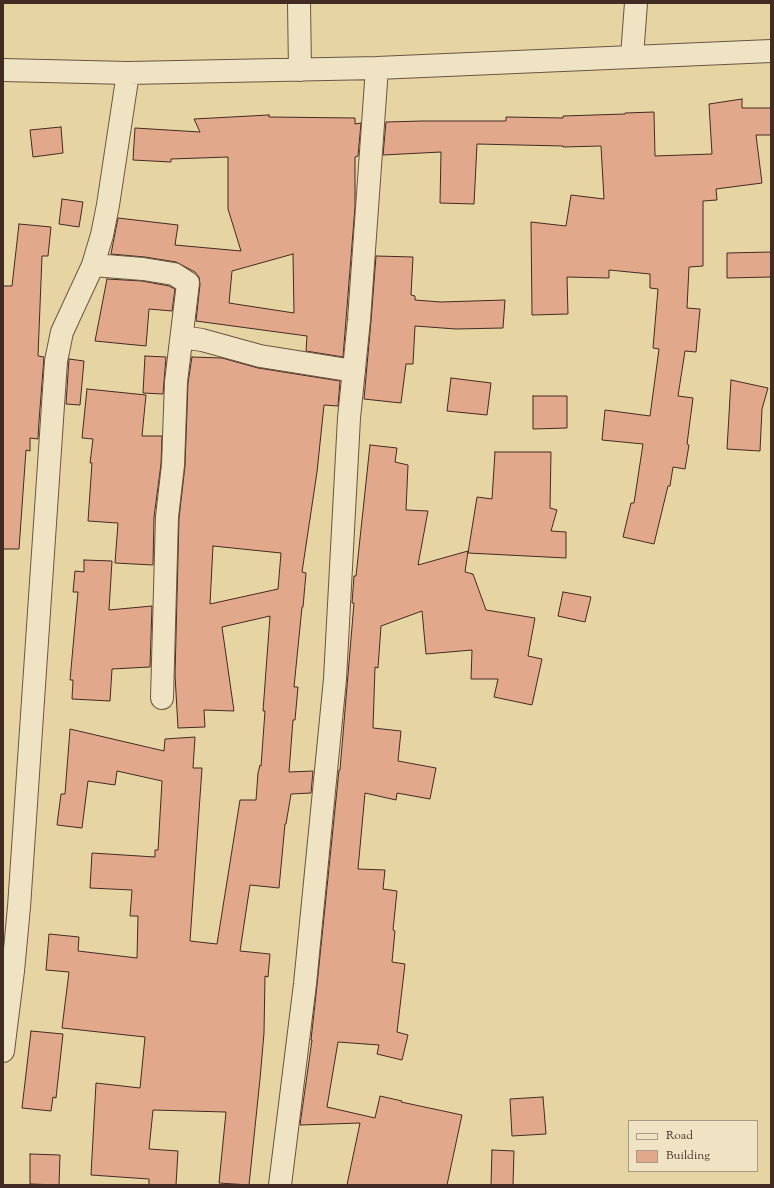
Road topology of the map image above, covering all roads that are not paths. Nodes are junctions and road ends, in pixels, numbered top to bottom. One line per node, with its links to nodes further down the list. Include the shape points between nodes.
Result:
1 (300, 3): 7 (street)
2 (636, 3): 4 (street)
3 (771, 50): 4 (street)
4 (632, 56): 5 (street)
5 (377, 68): 7 (street); 11 (street)
6 (3, 70): 8 (street)
7 (300, 70): 8 (street)
8 (128, 73): 9 (street, via 108,205)
9 (93, 265): 10 (street, via 174,274 188,283); 13 (street, via 62,332 56,361 19,906)
10 (182, 337): 11 (street, via 260,356); 12 (street, via 176,382 173,465 167,517)
11 (354, 371): 14 (street, via 349,418 334,686 305,984)
12 (162, 698)
13 (3, 1051)
14 (280, 1185)

